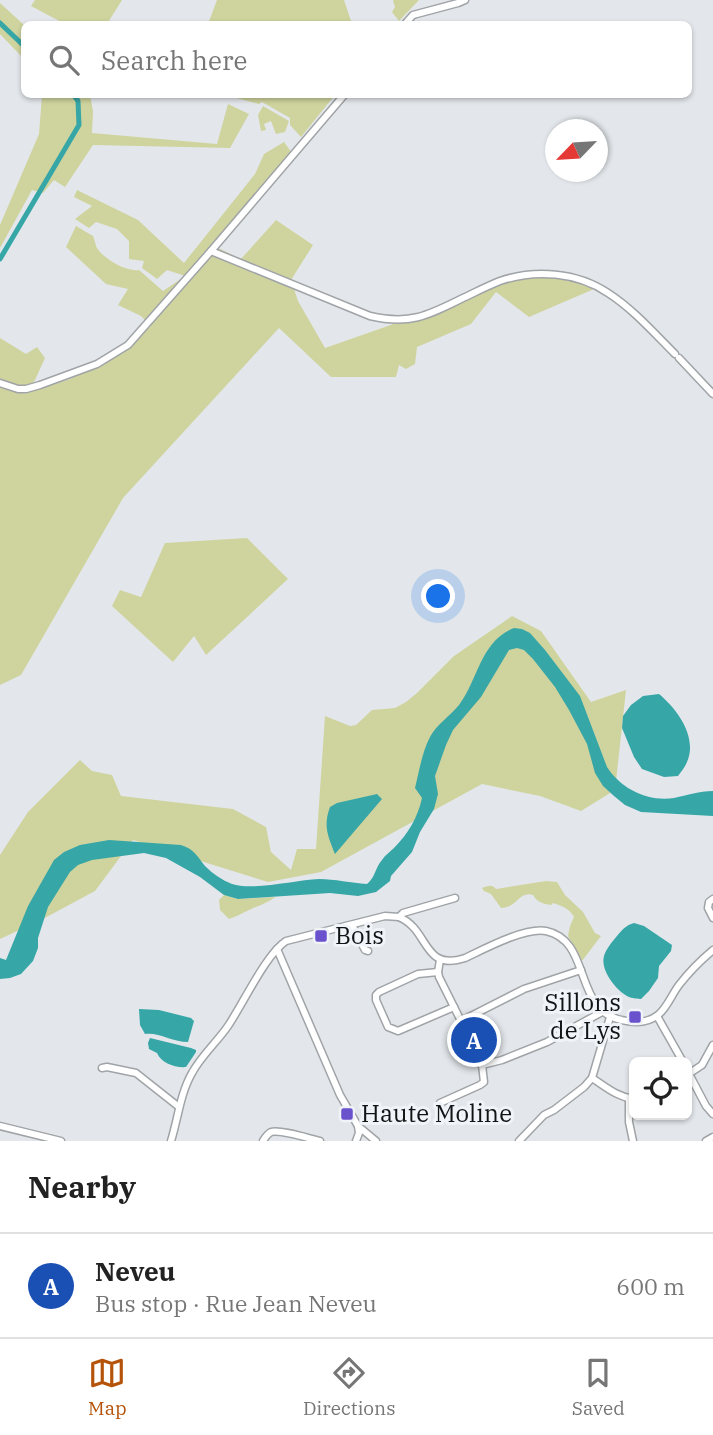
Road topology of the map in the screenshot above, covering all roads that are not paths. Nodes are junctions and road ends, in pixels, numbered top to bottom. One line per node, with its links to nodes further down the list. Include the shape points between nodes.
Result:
1 (466, 0): 2 (street, via 413,15)
2 (408, 21)
3 (342, 98): 4 (street)
4 (211, 251): 5 (street, via 136,337 108,358 33,387 18,389); 6 (street, via 389,320 430,315 503,280 561,275 606,291)
5 (0, 383)
6 (713, 394)
7 (455, 898): 9 (street)
8 (713, 899): 10 (street, via 708,905)
9 (399, 917): 11 (street); 15 (street)
10 (713, 918)
11 (352, 925): 12 (street, via 286,941); 14 (street)
12 (277, 949): 32 (street, via 191,1075); 36 (street, via 328,1069)
13 (713, 950): 20 (street, via 687,975)
14 (368, 951)
15 (440, 960): 16 (street, via 455,961 523,933 541,931 568,944); 17 (street)
16 (581, 970): 19 (street); 22 (street, via 524,989)
17 (438, 972): 18 (street); 18 (street, via 418,974 376,995 388,1027 398,1031)
18 (454, 1007): 22 (street)
19 (602, 1012): 21 (street); 25 (street, via 536,1046)
20 (657, 1016): 21 (street, via 640,1022); 24 (street)
21 (610, 1017): 28 (street)
22 (461, 1021): 25 (street)
23 (713, 1045): 27 (street, via 702,1065)
24 (680, 1057)
25 (482, 1065): 31 (street, via 484,1082)
26 (102, 1068): 32 (street, via 136,1073)
27 (692, 1070)
28 (592, 1078): 30 (street); 46 (street)
29 (692, 1082): 33 (street)
30 (629, 1098)
31 (440, 1103)
32 (179, 1107): 40 (street)
33 (713, 1114)
34 (629, 1120): 47 (street)
35 (0, 1126): 39 (street)
36 (358, 1126): 37 (street); 43 (street)
37 (366, 1132): 44 (street); 45 (street)
38 (713, 1137): 48 (street)
39 (61, 1141)
40 (171, 1141)
41 (263, 1141): 42 (street, via 271,1132)
42 (320, 1141)
43 (356, 1141)
44 (362, 1141)
45 (376, 1141)
46 (519, 1141)
47 (633, 1141)
48 (706, 1141)

